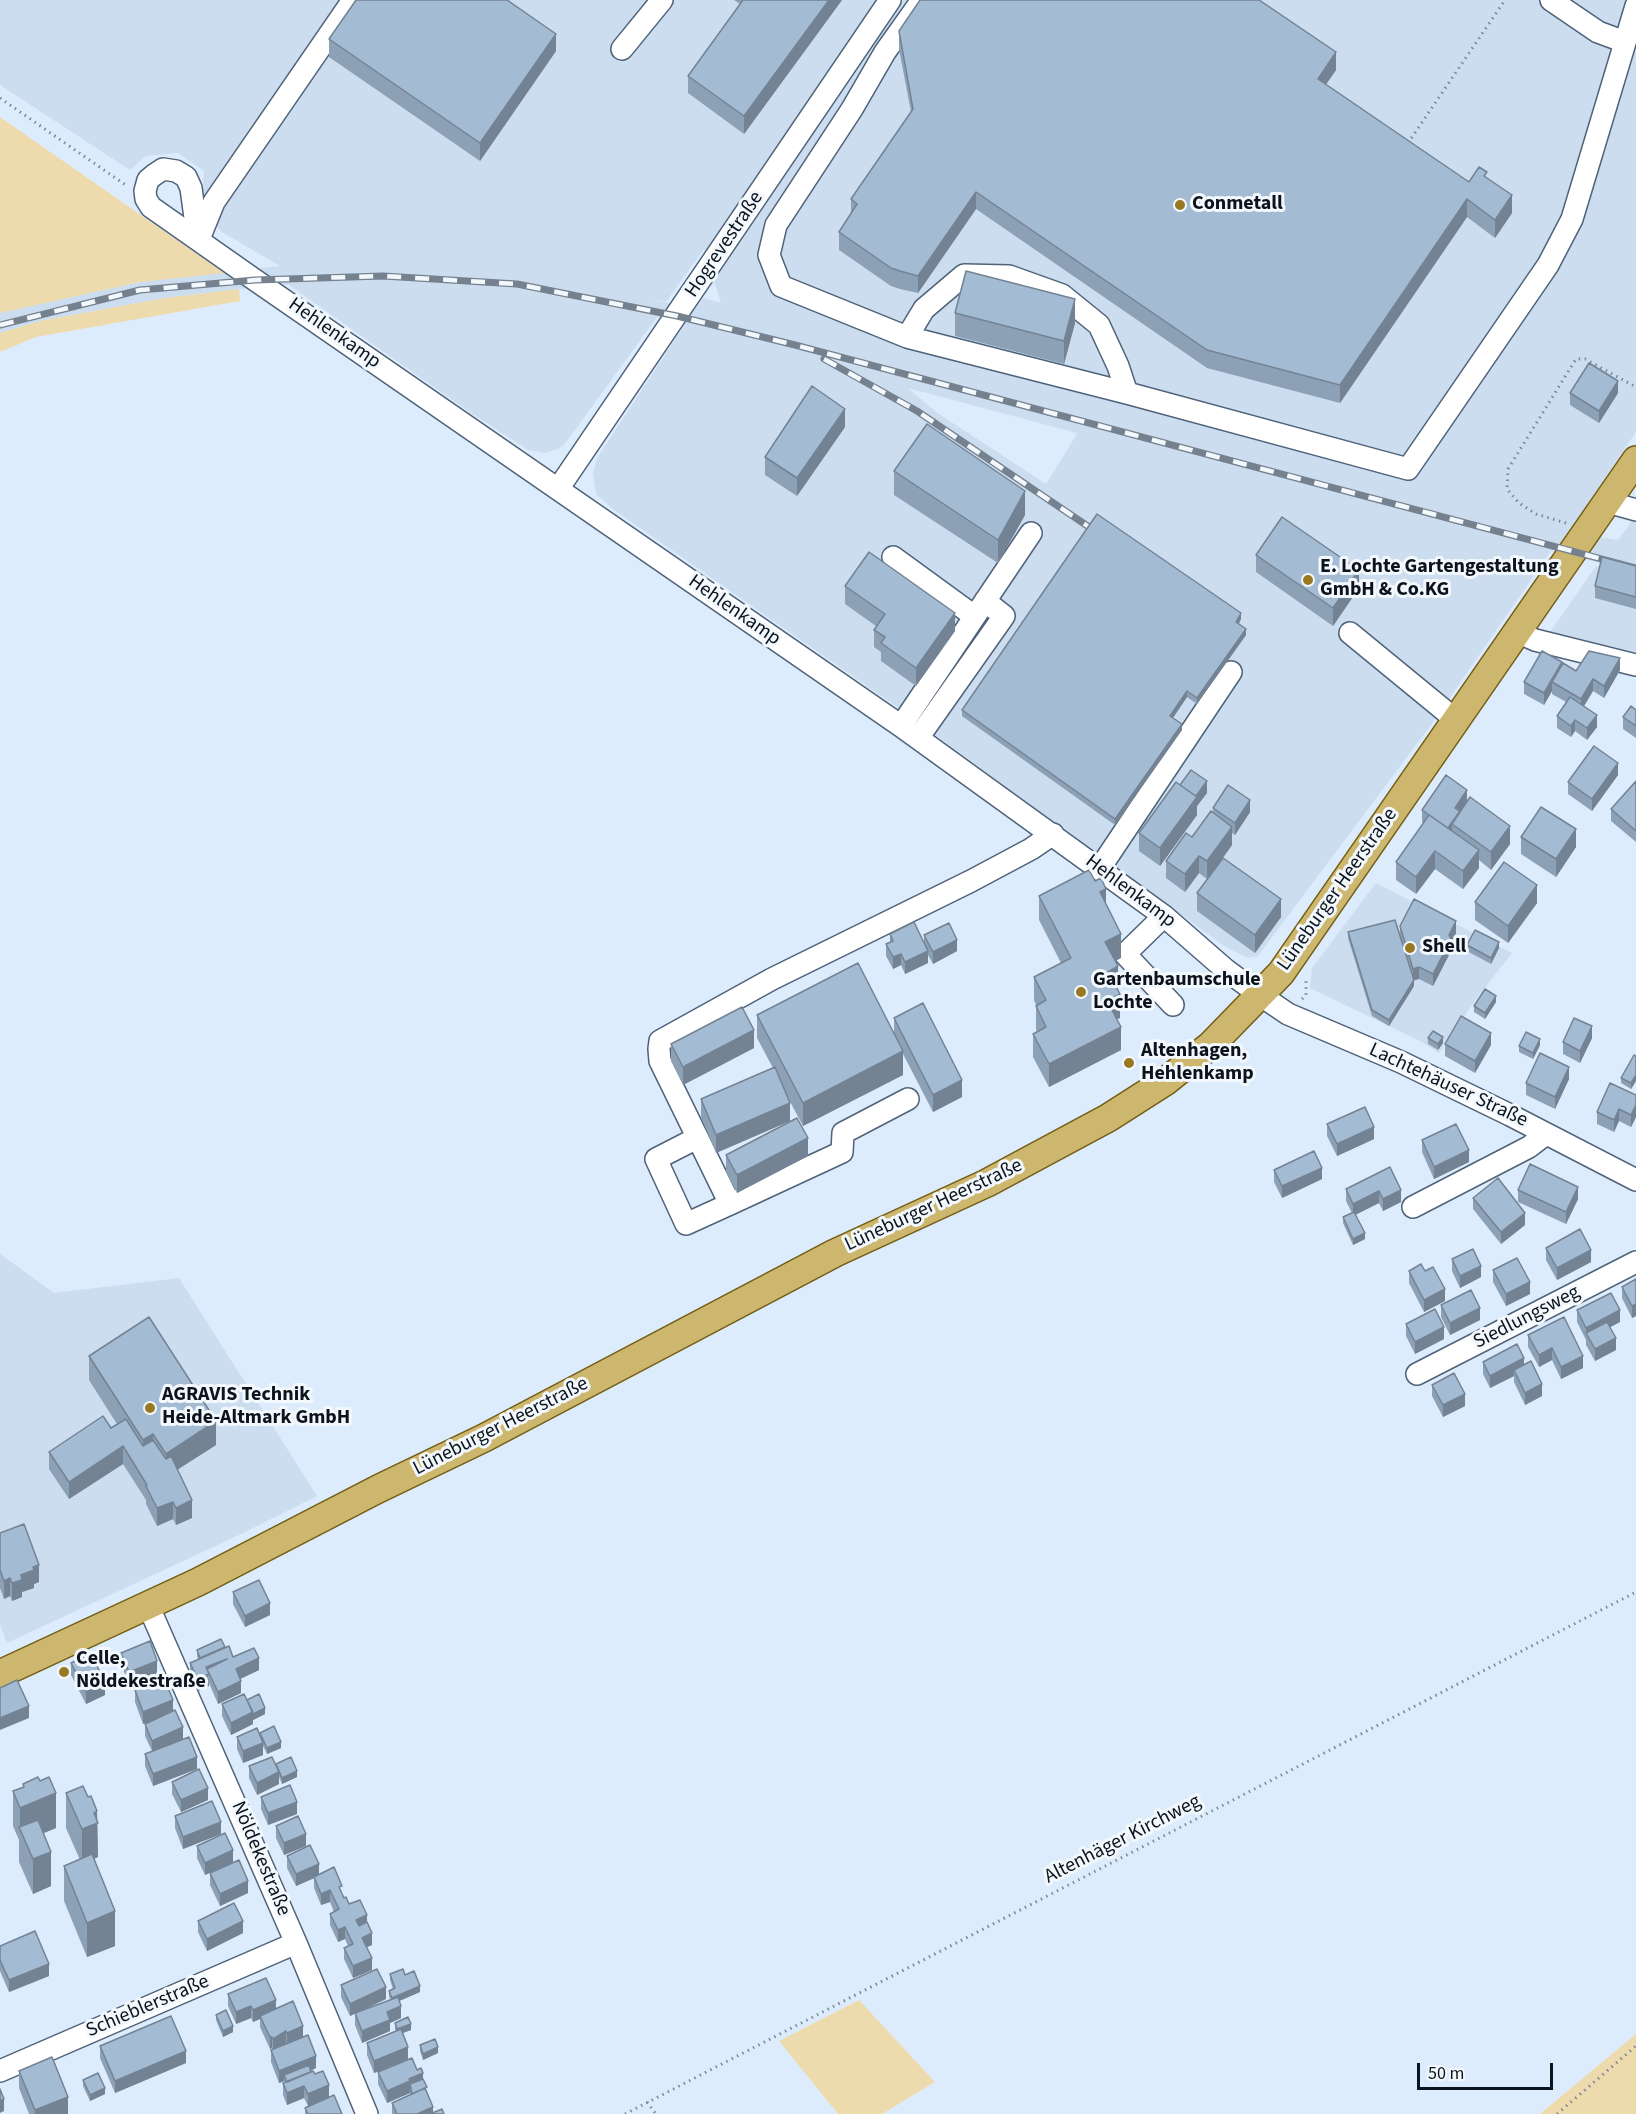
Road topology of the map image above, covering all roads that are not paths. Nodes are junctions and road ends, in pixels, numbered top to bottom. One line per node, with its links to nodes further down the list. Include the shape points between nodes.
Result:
1 (353, 0): 9 (street, via 214,202)
2 (662, 0): 8 (street)
3 (890, 0): 13 (street, Hogrevestraße)
4 (922, 0): 10 (street, via 776,225 769,255 781,286)
5 (1551, 0): 7 (street, via 1598,32)
6 (1636, 6): 7 (street)
7 (1625, 42): 11 (street, via 1572,219 1548,265 1408,469)
8 (622, 49)
9 (198, 240): 9 (street, Hehlenkamp, via 186,177 163,169 148,180 146,199 151,207); 13 (street, Hehlenkamp)
10 (907, 337): 11 (street); 11 (street, via 924,309 963,276 1009,276 1062,295 1099,325)
11 (1127, 393)
12 (1636, 460): 14 (main road, Lüneburger Heerstraße)
13 (558, 489): 24 (street, Hehlenkamp)
14 (1607, 502): 15 (street); 19 (main road, Lüneburger Heerstraße)
15 (1636, 510)
16 (1031, 534): 18 (street)
17 (893, 556): 18 (street)
18 (980, 609): 24 (street); 24 (street, via 1004,616)
19 (1517, 632): 21 (street); 23 (main road, Lüneburger Heerstraße)
20 (1350, 633): 23 (street)
21 (1636, 665)
22 (1230, 672): 26 (street)
23 (1456, 720): 28 (main road, Lüneburger Heerstraße, via 1281,973)
24 (910, 732): 25 (street, Hehlenkamp)
25 (1053, 834): 26 (street, Hehlenkamp); 32 (street, via 971,881 772,979 660,1041 660,1061)
26 (1100, 868): 27 (street, Hehlenkamp)
27 (1164, 916): 28 (street, Hehlenkamp); 29 (street, via 1125,954)
28 (1260, 995): 31 (street, Lachtehäuser Straße, via 1288,1014 1401,1062); 38 (main road, Lüneburger Heerstraße, via 1211,1045 1166,1081 1108,1118 987,1183 835,1253 484,1438)
29 (1173, 1005)
30 (908, 1099): 34 (street, via 843,1133 842,1152)
31 (1546, 1134): 33 (street, Lachtehäuser Straße); 35 (street, via 1529,1147)
32 (697, 1138): 34 (street); 34 (street, via 656,1159 686,1224)
33 (1636, 1180)
34 (730, 1204)
35 (1413, 1207)
36 (1636, 1263): 37 (street, Siedlungsweg)
37 (1417, 1374)
38 (148, 1605): 39 (main road, Lüneburger Heerstraße); 40 (street, Nöldekestraße)
39 (0, 1674)
40 (296, 1943): 41 (street, Schieblerstraße); 42 (street, Nöldekestraße)
41 (0, 2071)
42 (367, 2114)

